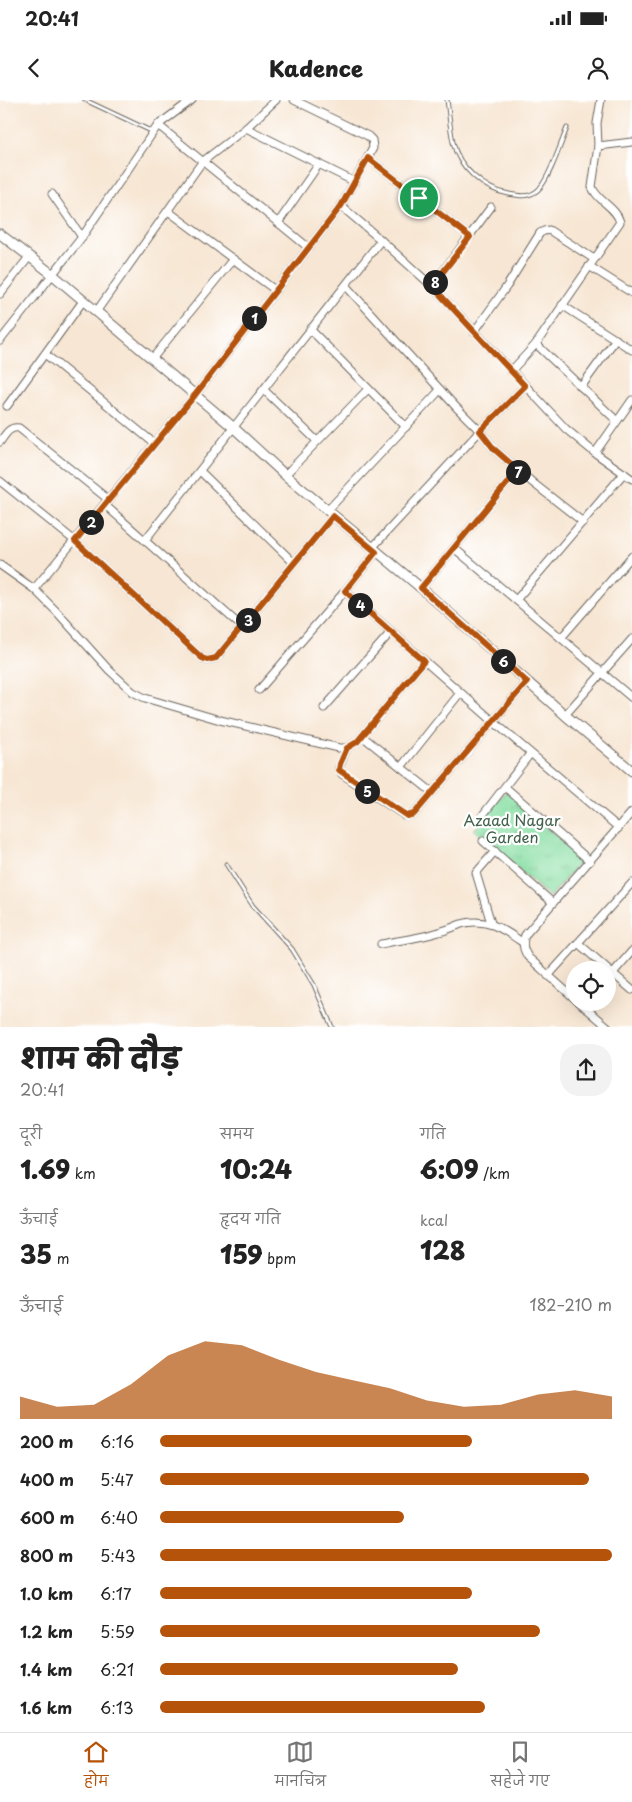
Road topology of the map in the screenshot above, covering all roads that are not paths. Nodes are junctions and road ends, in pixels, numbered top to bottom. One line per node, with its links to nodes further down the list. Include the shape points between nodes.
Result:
1 (85, 100): 10 (lane)
2 (192, 100): 7 (street)
3 (276, 100): 8 (street)
4 (294, 100): 13 (street, via 372,140 373,148)
5 (447, 100): 9 (lane, via 453,144 459,158 483,184 504,193 522,196 538,190)
6 (601, 100): 12 (street)
7 (158, 125): 10 (street); 14 (street)
8 (246, 128): 14 (street); 15 (street)
9 (568, 128)
10 (153, 132): 23 (street)
11 (632, 142): 12 (street)
12 (598, 146): 29 (street, via 592,187 620,222)
13 (368, 158): 16 (street); 24 (street)
14 (202, 162): 20 (street); 21 (street)
15 (319, 164): 16 (street); 21 (street)
16 (355, 182): 18 (street)
17 (52, 194): 23 (street)
18 (341, 206): 25 (street); 26 (street)
19 (491, 207): 24 (street)
20 (168, 211): 28 (street); 39 (street)
21 (278, 223): 26 (street)
22 (0, 234): 27 (street)
23 (82, 237): 31 (street)
24 (470, 237): 33 (street)
25 (381, 240): 32 (street); 33 (street)
26 (309, 248): 34 (street)
27 (29, 256): 31 (street); 35 (street)
28 (233, 259): 34 (street); 47 (street)
29 (594, 260): 30 (street); 41 (street, via 549,230 544,230)
30 (589, 266): 36 (street); 38 (street)
31 (52, 274): 37 (street); 43 (street)
32 (346, 286): 40 (street); 53 (street)
33 (432, 286): 41 (street)
34 (275, 290): 54 (street)
35 (0, 294)
36 (632, 294)
37 (83, 301): 39 (street); 46 (street)
38 (562, 305): 42 (street); 44 (street)
39 (96, 312): 47 (street)
40 (310, 329): 51 (street); 52 (street)
41 (474, 332): 48 (street)
42 (616, 339): 45 (street); 50 (street)
43 (0, 341)
44 (536, 344): 48 (street); 50 (street)
45 (632, 350)
46 (45, 354): 56 (street); 63 (street)
47 (152, 359): 54 (street)
48 (511, 371): 49 (street)
49 (525, 386): 60 (street); 64 (street, via 566,429)
50 (581, 387): 57 (street)
51 (264, 390): 59 (street); 61 (street)
52 (367, 390): 58 (street); 61 (street)
53 (440, 390): 58 (street); 60 (street)
54 (195, 395): 59 (street); 63 (street)
55 (632, 400): 57 (street)
56 (7, 406)
57 (617, 422): 64 (street)
58 (406, 427): 72 (street)
59 (234, 428): 66 (street); 68 (street)
60 (480, 431): 65 (street, via 494,449); 77 (street)
61 (316, 441): 68 (street)
62 (0, 442): 71 (street, via 10,429 19,428)
63 (155, 444): 71 (street)
64 (595, 453): 67 (street)
65 (518, 470): 73 (street); 76 (street)
66 (200, 471): 74 (street); 79 (street)
67 (624, 474): 69 (street); 73 (street)
68 (285, 475): 72 (street)
69 (632, 479)
70 (0, 481): 75 (street)
71 (107, 502): 74 (street); 75 (street)
72 (330, 514): 77 (street); 79 (street)
73 (582, 522): 84 (street)
74 (145, 540): 85 (street)
75 (75, 541): 82 (street); 85 (street, via 202,658 216,658)
76 (454, 548): 81 (street); 84 (street)
77 (374, 550): 81 (street); 83 (street)
78 (632, 556): 87 (street)
79 (294, 562): 85 (street)
80 (0, 566): 82 (street)
81 (421, 588): 91 (street)
82 (34, 589): 99 (street, via 133,692 220,720)
83 (345, 591): 86 (street); 92 (street)
84 (516, 600): 87 (street)
85 (242, 627)
86 (391, 632): 89 (street); 95 (street)
87 (561, 638): 90 (street)
88 (632, 639): 90 (street)
89 (424, 661): 93 (street); 98 (street)
90 (602, 673): 94 (street); 96 (street)
91 (527, 682): 96 (street); 97 (street)
92 (259, 690)
93 (460, 693): 97 (street); 101 (street)
94 (632, 698)
95 (324, 708)
96 (565, 715): 102 (street)
97 (494, 722): 100 (street); 104 (street)
98 (362, 736): 99 (street); 101 (street)
99 (347, 748): 104 (street, via 339,770 404,815 414,814)
100 (530, 754): 103 (street); 107 (street)
101 (401, 767): 104 (street)
102 (632, 771)
103 (505, 786): 106 (street); 110 (street)
104 (432, 792)
105 (632, 812): 107 (street)
106 (482, 816)
107 (619, 828): 110 (street)
108 (483, 841): 109 (street)
109 (495, 851): 113 (street); 114 (street, via 476,873)
110 (590, 860): 113 (street)
111 (226, 864): 126 (lane, via 253,906 292,948 314,985)
112 (632, 884): 116 (street)
113 (553, 903): 115 (street)
114 (491, 923): 115 (street); 117 (street, via 471,922)
115 (522, 942): 121 (street, via 528,957)
116 (578, 943): 119 (street); 121 (street)
117 (381, 944)
118 (632, 951): 120 (street)
119 (599, 961)
120 (616, 970)
121 (548, 976): 124 (street)
122 (616, 976): 123 (street)
123 (632, 990)
124 (566, 991)
125 (589, 1011): 127 (street)
126 (332, 1027)
127 (608, 1027)

